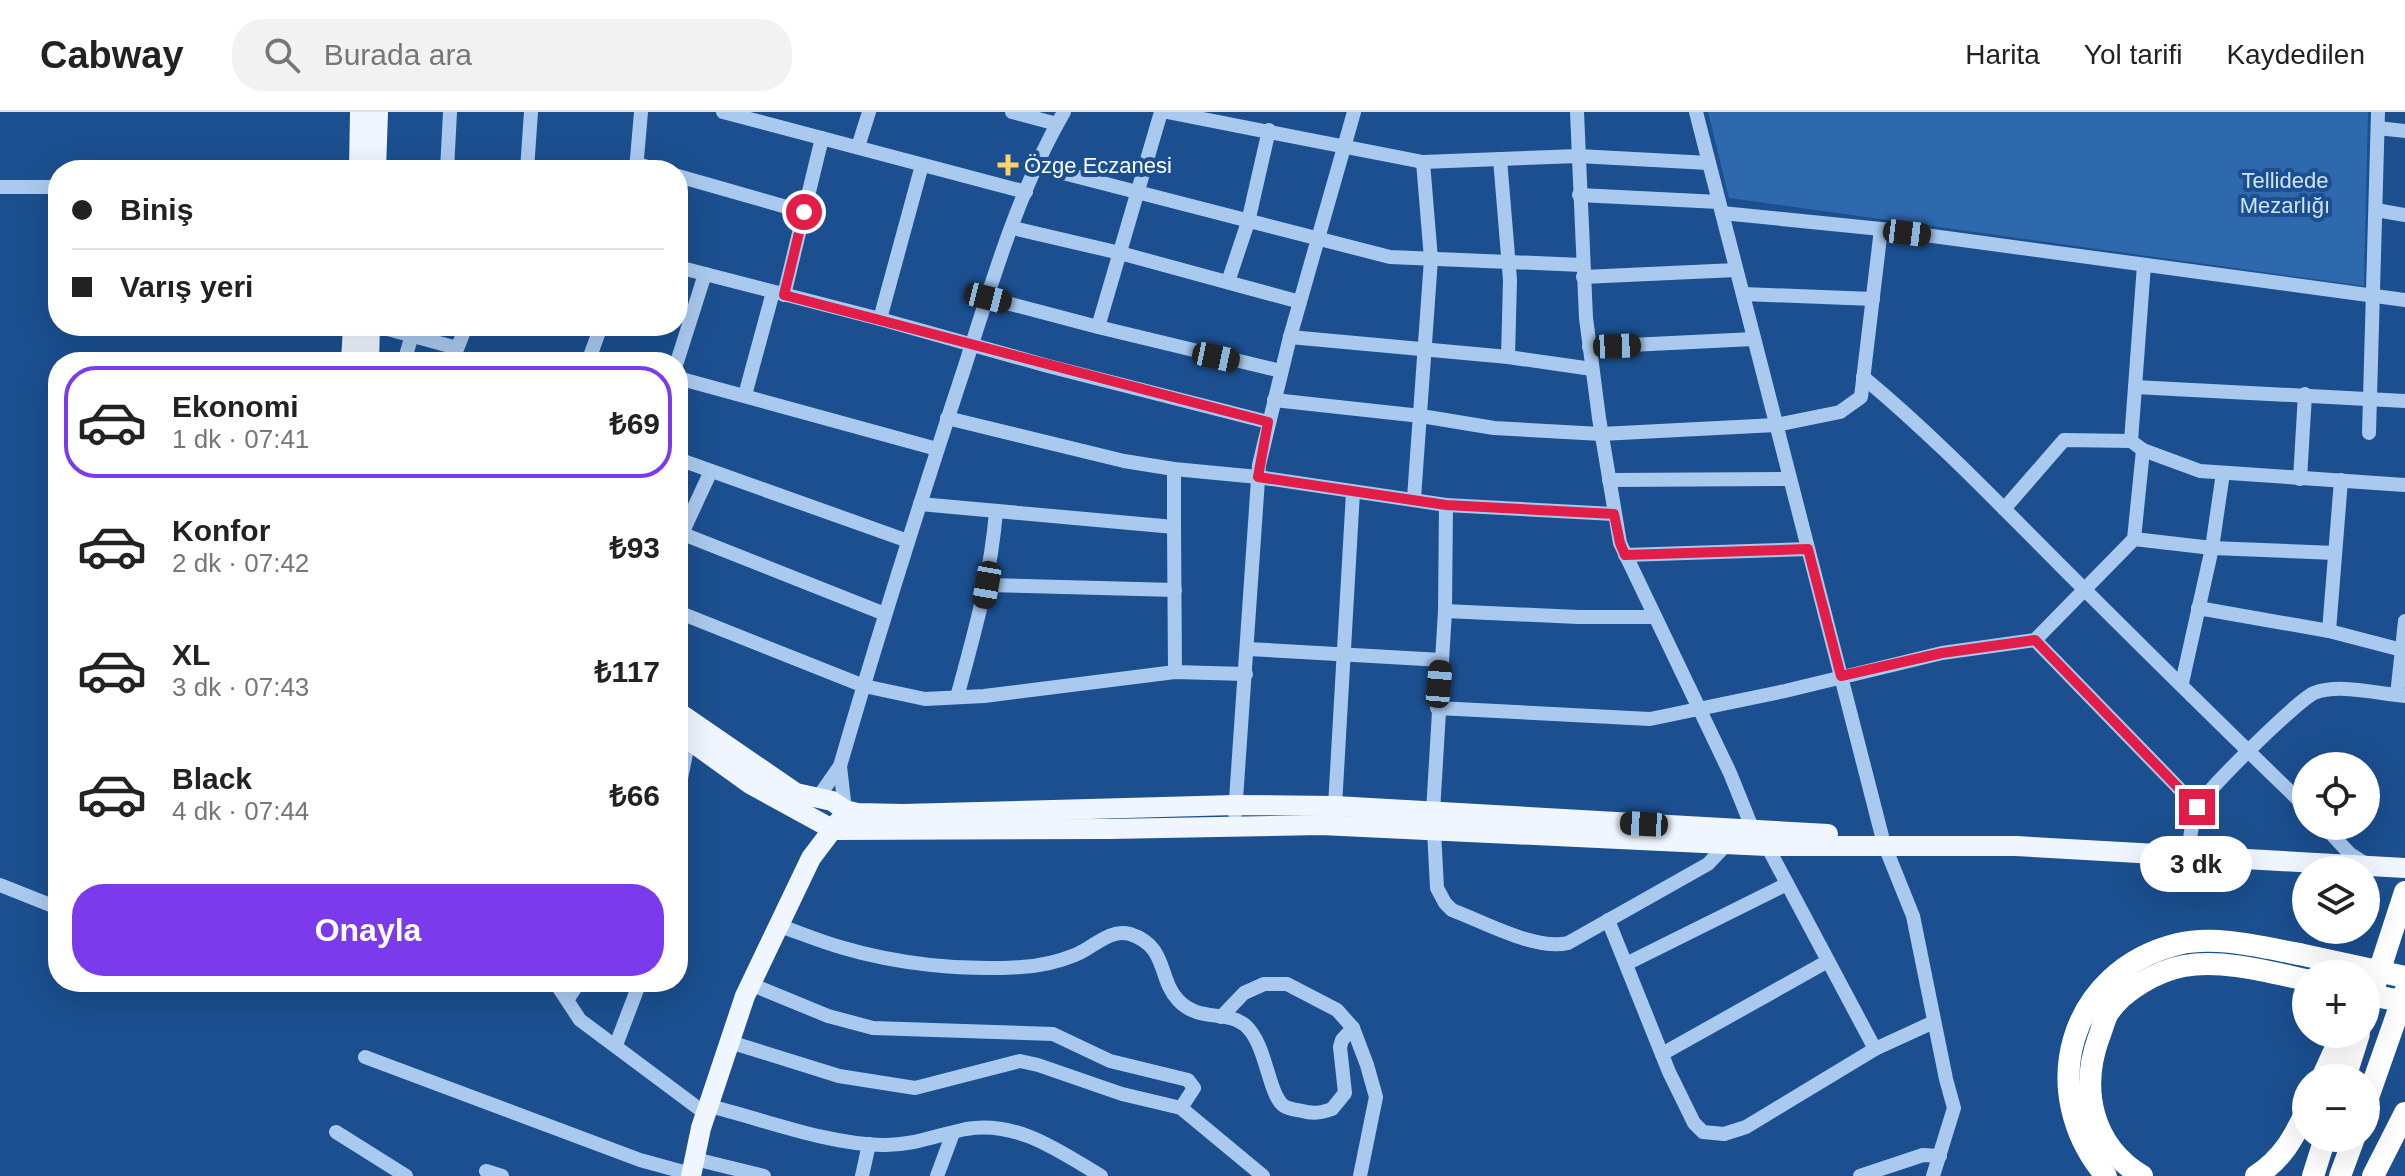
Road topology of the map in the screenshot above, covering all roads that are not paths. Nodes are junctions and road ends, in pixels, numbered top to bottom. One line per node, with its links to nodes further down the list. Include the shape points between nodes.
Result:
1 (360, 112): 23 (main road)
2 (378, 112): 24 (main road)
3 (450, 112): 25 (street)
4 (531, 112): 26 (street)
5 (641, 112): 27 (street)
6 (723, 112): 18 (street)
7 (869, 112): 19 (street)
8 (1012, 112): 14 (street)
9 (1164, 112): 16 (street); 36 (street)
10 (1354, 112): 20 (street)
11 (1577, 112): 21 (street)
12 (1696, 112): 29 (street)
13 (2378, 112): 15 (street)
14 (1061, 118): 31 (street)
15 (2378, 128): 17 (street); 39 (street)
16 (1269, 130): 20 (street); 42 (street)
17 (2405, 131)
18 (822, 138): 19 (street); 40 (street)
19 (858, 147): 30 (street)
20 (1345, 148): 28 (street); 45 (street)
21 (1578, 156): 22 (street); 29 (street); 37 (street)
22 (1500, 159): 28 (street); 48 (street)
23 (359, 160)
24 (376, 160)
25 (448, 160)
26 (528, 160)
27 (637, 160)
28 (1423, 162): 47 (street)
29 (1709, 163): 38 (street)
30 (922, 165): 35 (street); 62 (street)
31 (1036, 166): 35 (street); 36 (street)
32 (688, 179): 40 (street)
33 (0, 187): 34 (street)
34 (48, 187)
35 (1026, 192): 43 (street)
36 (1137, 194): 42 (street); 46 (street)
37 (1579, 195): 38 (street); 52 (street)
38 (1720, 208): 44 (street); 51 (street)
39 (2376, 210): 41 (street); 57 (street)
40 (804, 212): 55 (street)
41 (2405, 215)
42 (1248, 222): 45 (street); 54 (street)
43 (1013, 228): 46 (street); 58 (street)
44 (1881, 229): 49 (street); 59 (street)
45 (1319, 240): 47 (street, via 1390,257); 61 (street)
46 (1120, 253): 54 (street); 64 (street)
47 (1431, 259): 48 (street); 70 (street)
48 (1508, 261): 52 (street); 72 (street)
49 (2144, 265): 57 (street); 77 (street)
50 (688, 270): 53 (street)
51 (1736, 270): 52 (street); 56 (street)
52 (1583, 271): 69 (street)
53 (705, 274): 55 (street); 63 (street)
54 (1228, 282): 61 (street)
55 (778, 294): 62 (street); 79 (street)
56 (1743, 294): 59 (street); 67 (street)
57 (2375, 297): 60 (street); 80 (street)
58 (988, 298): 64 (street); 68 (street)
59 (1873, 299): 75 (street)
60 (2405, 300)
61 (1300, 302): 66 (street)
62 (880, 319): 68 (street)
63 (688, 327)
64 (1098, 327): 74 (street)
65 (414, 336): 71 (street)
66 (1290, 337): 70 (street); 74 (street)
67 (1754, 339): 69 (street); 86 (street)
68 (971, 345): 84 (street); 85 (street)
69 (1589, 347): 73 (street)
70 (1426, 350): 72 (street); 83 (street)
71 (449, 352)
72 (1508, 357): 73 (street)
73 (1592, 369): 88 (street)
74 (1281, 371): 81 (street)
75 (1863, 377): 86 (street, via 1861,397 1840,412); 105 (street, via 1917,422)
76 (688, 381): 79 (street)
77 (2135, 387): 78 (street); 89 (street)
78 (2305, 394): 80 (street); 97 (street)
79 (745, 395): 90 (street)
80 (2371, 398): 82 (street); 87 (street)
81 (1274, 400): 83 (street); 85 (street)
82 (2405, 401)
83 (1421, 416): 88 (street, via 1494,428); 102 (street)
84 (947, 418): 90 (street); 92 (street)
85 (1268, 422): 95 (street)
86 (1776, 425): 88 (street); 96 (street)
87 (2369, 433)
88 (1601, 434): 98 (street)
89 (2137, 445): 94 (street, via 2200,471); 105 (street, via 2064,440); 111 (street)
90 (937, 449): 103 (street)
91 (688, 463): 93 (street)
92 (1174, 469): 95 (street); 109 (street)
93 (711, 471): 108 (street); 112 (street)
94 (2223, 473): 97 (street); 113 (street)
95 (1258, 477): 101 (street); 128 (street)
96 (1790, 479): 98 (street); 114 (street)
97 (2300, 479): 99 (street)
98 (1609, 480): 107 (street)
99 (2341, 480): 100 (street); 115 (street)
100 (2405, 485)
101 (1353, 492): 102 (street); 130 (street)
102 (1414, 498): 104 (street)
103 (920, 504): 106 (street); 112 (street)
104 (1446, 505): 107 (street); 121 (street)
105 (2004, 509): 119 (street)
106 (996, 511): 109 (street); 117 (street)
107 (1614, 514): 116 (street)
108 (688, 518)
109 (1174, 527): 118 (street)
110 (688, 539): 122 (street)
111 (2134, 539): 113 (street); 119 (street)
112 (908, 541): 122 (street)
113 (2212, 548): 115 (street); 120 (street)
114 (1808, 549): 116 (street); 134 (street)
115 (2335, 553): 126 (street)
116 (1625, 555): 124 (street)
117 (987, 585): 118 (street); 138 (street)
118 (1175, 590): 132 (street)
119 (2086, 590): 127 (street); 135 (street)
120 (2198, 608): 126 (street); 135 (street)
121 (1445, 611): 124 (street); 131 (street)
122 (885, 614): 136 (street)
123 (688, 616): 136 (street)
124 (1655, 617): 140 (street)
125 (2405, 621): 129 (street)
126 (2329, 631): 129 (street)
127 (2035, 640): 134 (street, via 1942,653); 148 (street)
128 (1248, 649): 130 (street); 133 (street)
129 (2402, 650): 137 (street)
130 (1343, 654): 131 (street); 147 (street)
131 (1442, 660): 139 (street)
132 (1175, 672): 133 (street); 138 (street)
133 (1246, 674): 150 (street)
134 (1841, 676): 140 (street); 157 (street)
135 (2182, 683): 143 (street)
136 (864, 686): 138 (street, via 925,699); 144 (street)
137 (2401, 696): 143 (street, via 2333,689 2313,694)
138 (957, 697)
139 (1437, 708): 140 (street, via 1650,719); 152 (street)
140 (1700, 709): 154 (street)
141 (688, 729): 146 (main road, via 796,793)
142 (688, 730): 151 (main road, via 750,784)
143 (2248, 751): 145 (street); 148 (street)
144 (840, 766): 146 (street); 149 (street)
145 (2292, 793)
146 (817, 799): 149 (main road); 151 (main road)
147 (1335, 806): 150 (main road); 152 (main road)
148 (2197, 807): 160 (street)
149 (845, 810): 150 (main road); 153 (main road)
150 (1235, 815): 152 (main road, via 1321,825); 153 (main road, via 1109,829)
151 (812, 820): 153 (main road); 161 (main road)
152 (1434, 821): 154 (main road); 156 (main road); 169 (street, via 1437,888 1452,910 1555,946)
153 (834, 830): 161 (main road)
154 (1753, 830): 157 (main road, via 1817,832)
155 (2337, 840): 159 (street)
156 (1727, 844): 158 (main road); 169 (street, via 1708,864)
157 (1884, 844): 158 (main road); 160 (main road); 186 (street, via 1913,916)
158 (1767, 846): 165 (street)
159 (2353, 856)
160 (2187, 857): 162 (main road)
161 (811, 858): 170 (main road)
162 (2292, 862)
163 (2380, 867): 164 (main road)
164 (2405, 868)
165 (1787, 884): 172 (street); 173 (street)
166 (0, 885): 168 (street)
167 (2405, 890): 171 (highway); 174 (highway)
168 (48, 904)
169 (1608, 920): 173 (street)
170 (777, 925): 177 (main road); 185 (street, via 842,948 934,966 1055,962 1112,935 1128,933 1150,945 1179,1002 1195,1013)
171 (2372, 960)
172 (1828, 961): 190 (street); 191 (street)
173 (1626, 964): 191 (street)
174 (2380, 968)
175 (2292, 977): 217 (highway, via 2234,966 2185,965 2142,980 2107,1014 2090,1062 2090,1104 2103,1138)
176 (2405, 977): 216 (highway, bridge, via 2212,941 2150,953 2122,969 2095,996 2076,1030 2068,1067 2073,1120)
177 (750, 984): 188 (main road); 194 (street, via 873,1028 1053,1034 1110,1061 1188,1080 1194,1088)
178 (562, 992): 183 (street)
179 (572, 992): 183 (street)
180 (636, 992): 189 (street)
181 (2405, 992): 193 (highway)
182 (2380, 997): 184 (highway, bridge)
183 (567, 1000): 189 (street, via 580,1020)
184 (2405, 1002)
185 (1221, 1017): 187 (street, via 1244,993 1264,984 1287,984 1337,1010); 187 (street, via 1247,1027 1285,1107 1309,1113 1332,1109 1345,1093 1340,1047)
186 (1934, 1022): 190 (street); 203 (street, via 1954,1108)
187 (1353, 1028): 213 (street, via 1376,1097)
188 (730, 1042): 194 (street, via 839,1076 915,1088 1020,1061); 195 (main road)
189 (616, 1045): 195 (street)
190 (1875, 1049): 191 (street, via 1746,1127 1724,1134 1703,1132 1694,1123)
191 (1662, 1054)
192 (365, 1057): 204 (street, via 640,1160)
193 (2380, 1064)
194 (1181, 1108): 212 (street)
195 (707, 1110): 200 (street); 204 (main road)
196 (2405, 1113): 221 (highway)
197 (336, 1132): 206 (street)
198 (953, 1133): 200 (street, via 923,1142); 210 (street); 211 (street, via 1002,1128 1020,1132)
199 (2292, 1142): 218 (highway)
200 (869, 1144): 209 (street)
201 (2321, 1152): 219 (highway)
202 (2349, 1152): 220 (highway)
203 (1940, 1156): 214 (street, via 1923,1155); 215 (street)
204 (692, 1170): 208 (street)
205 (486, 1171): 207 (street)
206 (406, 1176)
207 (502, 1176)
208 (764, 1176)
209 (862, 1176)
210 (937, 1176)
211 (1101, 1176)
212 (1263, 1176)
213 (1360, 1176)
214 (1860, 1176)
215 (1933, 1176)
216 (2106, 1176)
217 (2142, 1176)
218 (2256, 1176)
219 (2313, 1176)
220 (2340, 1176)
221 (2373, 1176)

